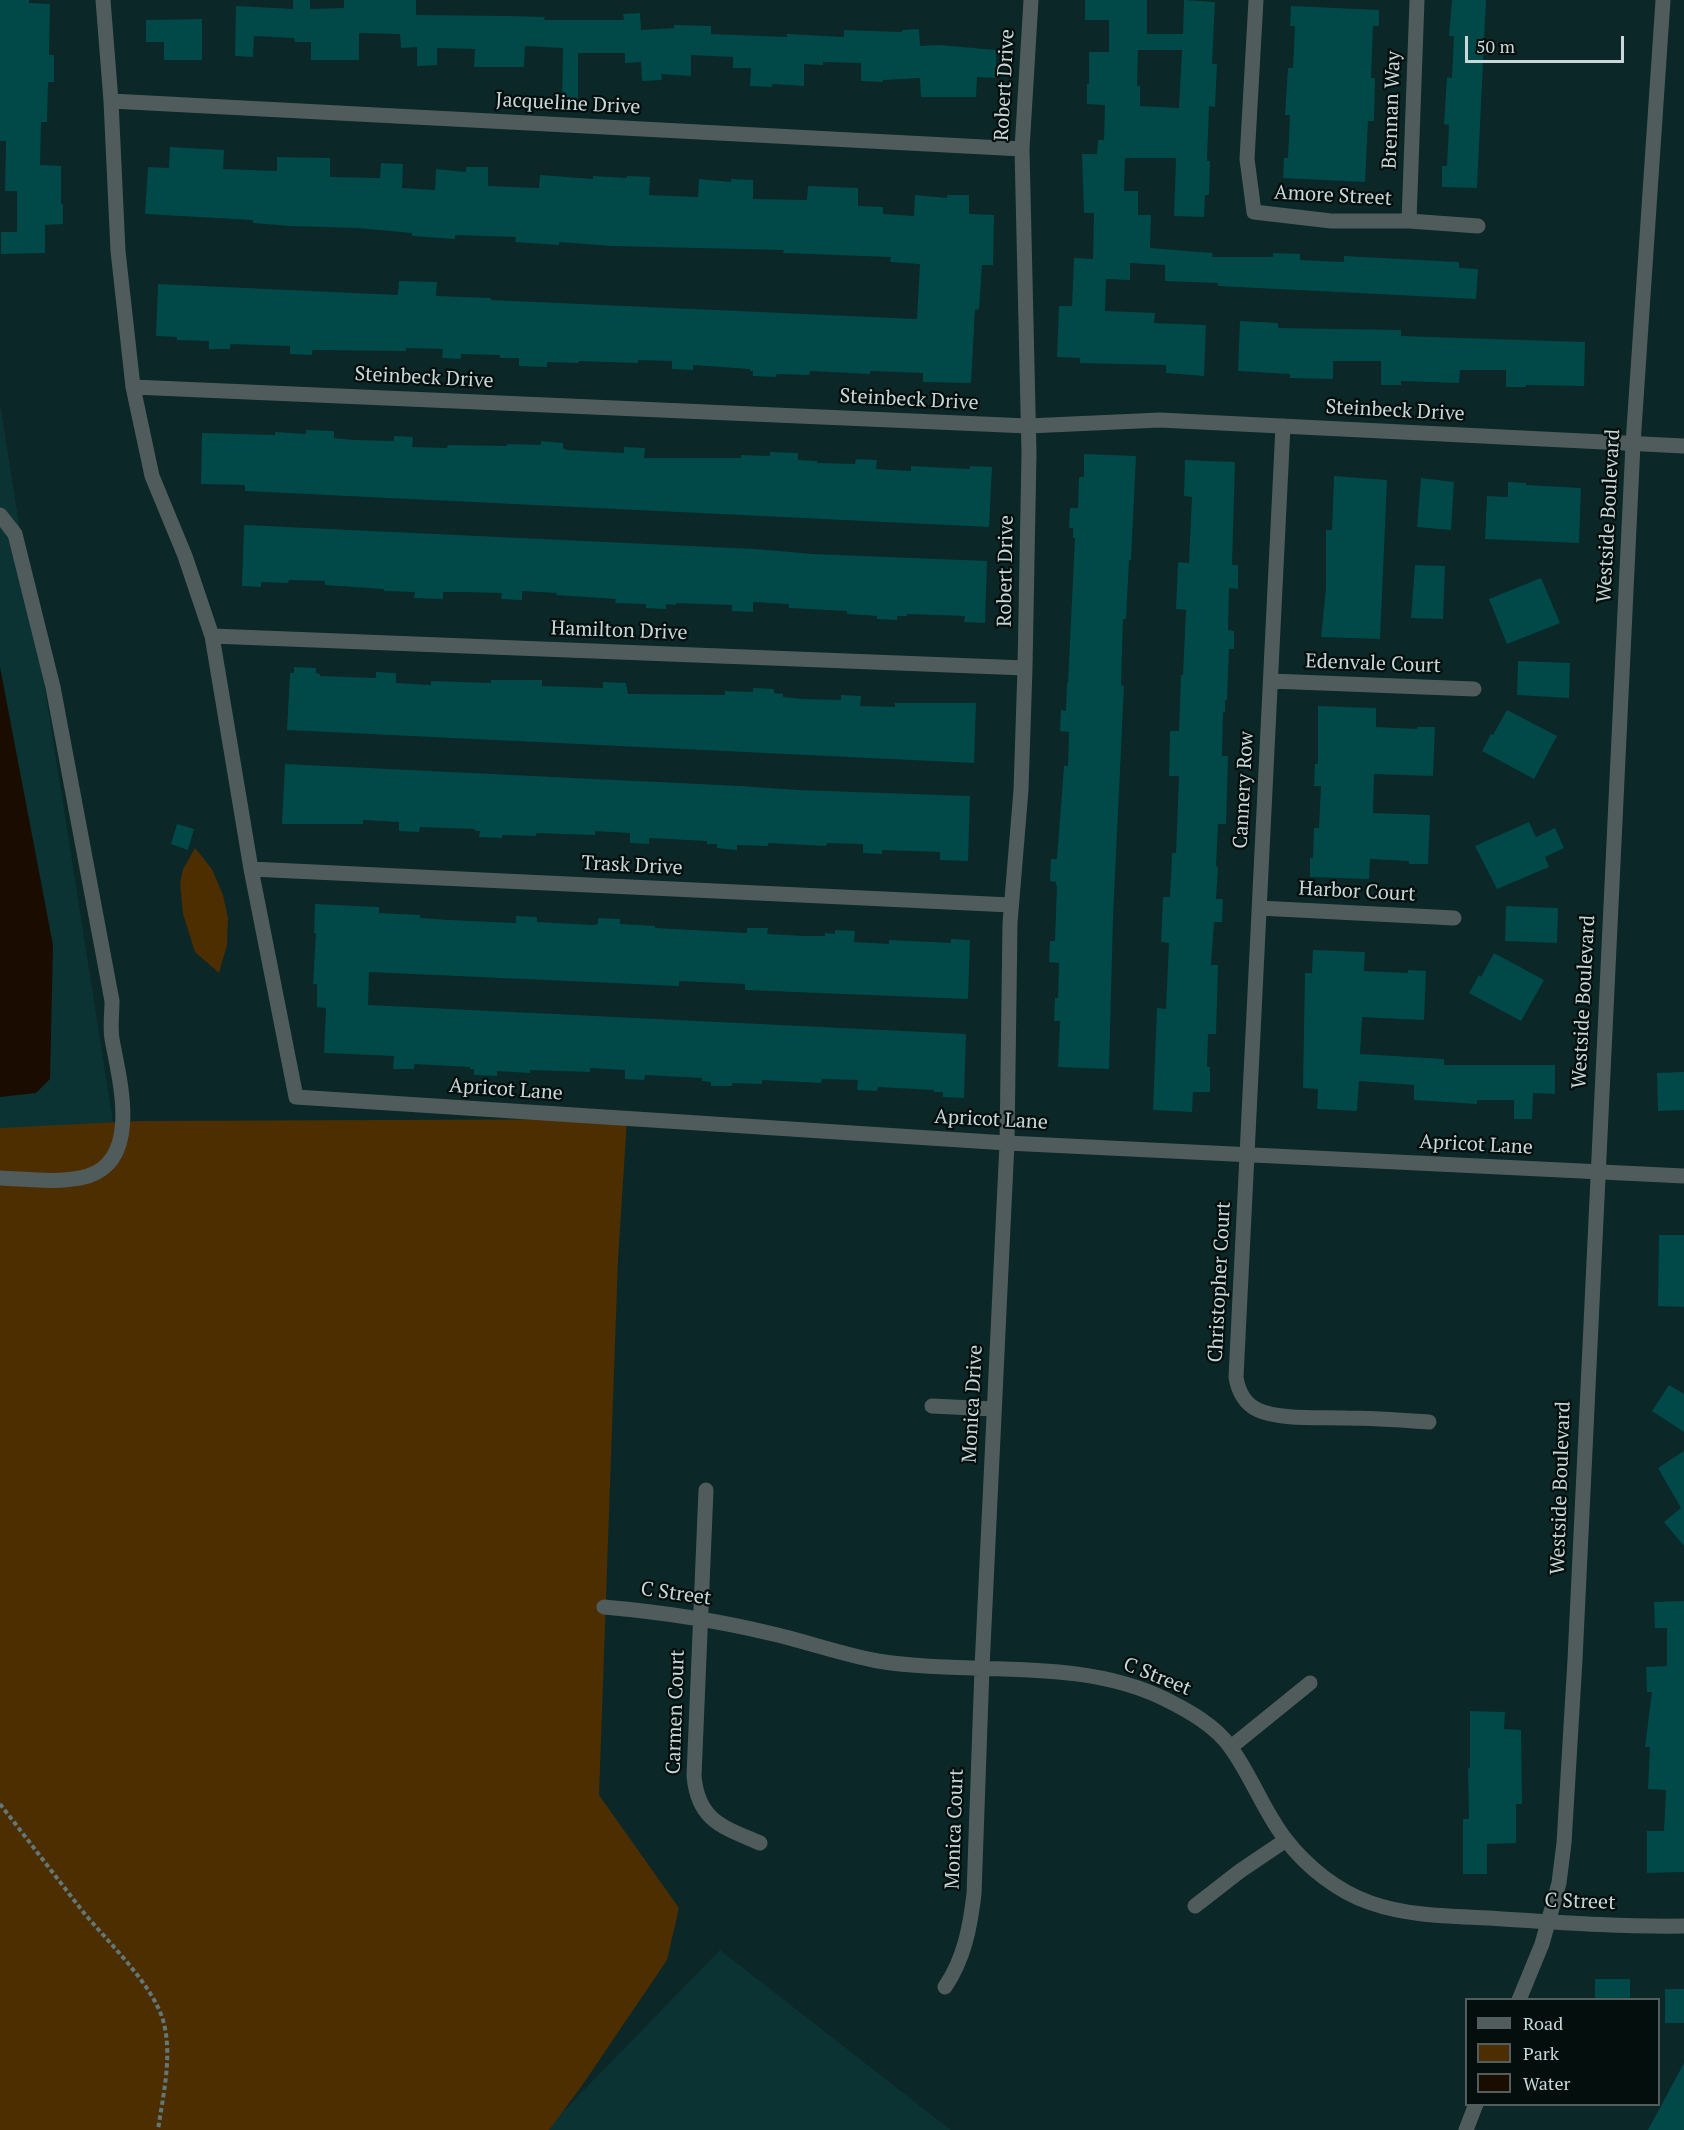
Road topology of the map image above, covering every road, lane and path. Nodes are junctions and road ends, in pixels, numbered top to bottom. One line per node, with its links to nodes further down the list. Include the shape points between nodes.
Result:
1 (103, 0): 6 (street)
2 (1031, 0): 7 (street, Robert Drive)
3 (1256, 0): 8 (street, Amore Street, via 1247,159 1254,212 1331,221)
4 (1417, 0): 8 (street, Brennan Way)
5 (1663, 0): 13 (street, Westside Boulevard)
6 (111, 101): 7 (street, Jacqueline Drive); 10 (street, via 118,251)
7 (1022, 149): 11 (street, Robert Drive)
8 (1409, 221): 9 (street, Amore Street)
9 (1478, 226)
10 (133, 387): 11 (street, Steinbeck Drive); 16 (street, via 152,476)
11 (1028, 426): 12 (street, Steinbeck Drive, via 1160,420); 17 (street, Robert Drive)
12 (1283, 426): 13 (street, Steinbeck Drive); 18 (street, Cannery Row)
13 (1633, 444): 14 (street, Steinbeck Drive); 26 (street, Westside Boulevard)
14 (1684, 446)
15 (0, 515): 28 (street, via 15,534 53,687 112,1002 112,1036 123,1102 120,1136 114,1156 105,1167 87,1176 64,1180)
16 (212, 636): 17 (street, Hamilton Drive); 20 (street)
17 (1025, 668): 21 (street, Robert Drive, via 1021,790)
18 (1271, 681): 19 (street, Edenvale Court); 22 (street, Cannery Row)
19 (1474, 689)
20 (251, 869): 21 (street, Trask Drive); 24 (street, Apricot Lane, via 296,1097)
21 (1011, 905): 24 (street, Robert Drive)
22 (1259, 908): 23 (street, Harbor Court); 25 (street, Cannery Row)
23 (1454, 918)
24 (1006, 1143): 25 (street, Apricot Lane); 30 (street, Monica Drive)
25 (1247, 1156): 26 (street, Apricot Lane); 31 (street, Christopher Court, via 1236,1358 1237,1387 1243,1397 1258,1410 1269,1413)
26 (1597, 1172): 27 (street, Apricot Lane); 42 (street, Westside Boulevard, via 1564,1843)
27 (1684, 1176)
28 (0, 1178)
29 (932, 1406): 30 (street)
30 (994, 1409): 35 (street, Monica Drive)
31 (1429, 1422)
32 (706, 1490): 34 (street, Carmen Court)
33 (604, 1606): 34 (street, C Street)
34 (701, 1618): 35 (street, C Street, via 878,1661); 40 (street, Carmen Court, via 696,1791 710,1818)
35 (982, 1668): 37 (street, C Street, via 1054,1672 1143,1690 1195,1715); 44 (street, Monica Court, via 971,1921 962,1955)
36 (1310, 1683): 37 (street)
37 (1231, 1747): 39 (street, C Street)
38 (0, 1804): 47 (path, via 156,2004 163,2022 166,2055)
39 (1286, 1840): 41 (street); 42 (street, C Street, via 1328,1880 1371,1903 1407,1912)
40 (760, 1843)
41 (1195, 1906)
42 (1549, 1922): 43 (street, C Street); 45 (street, Westside Boulevard)
43 (1684, 1926)
44 (945, 1987)
45 (1520, 1998)
46 (1475, 2106): 48 (street)
47 (158, 2130)
48 (1466, 2130)

